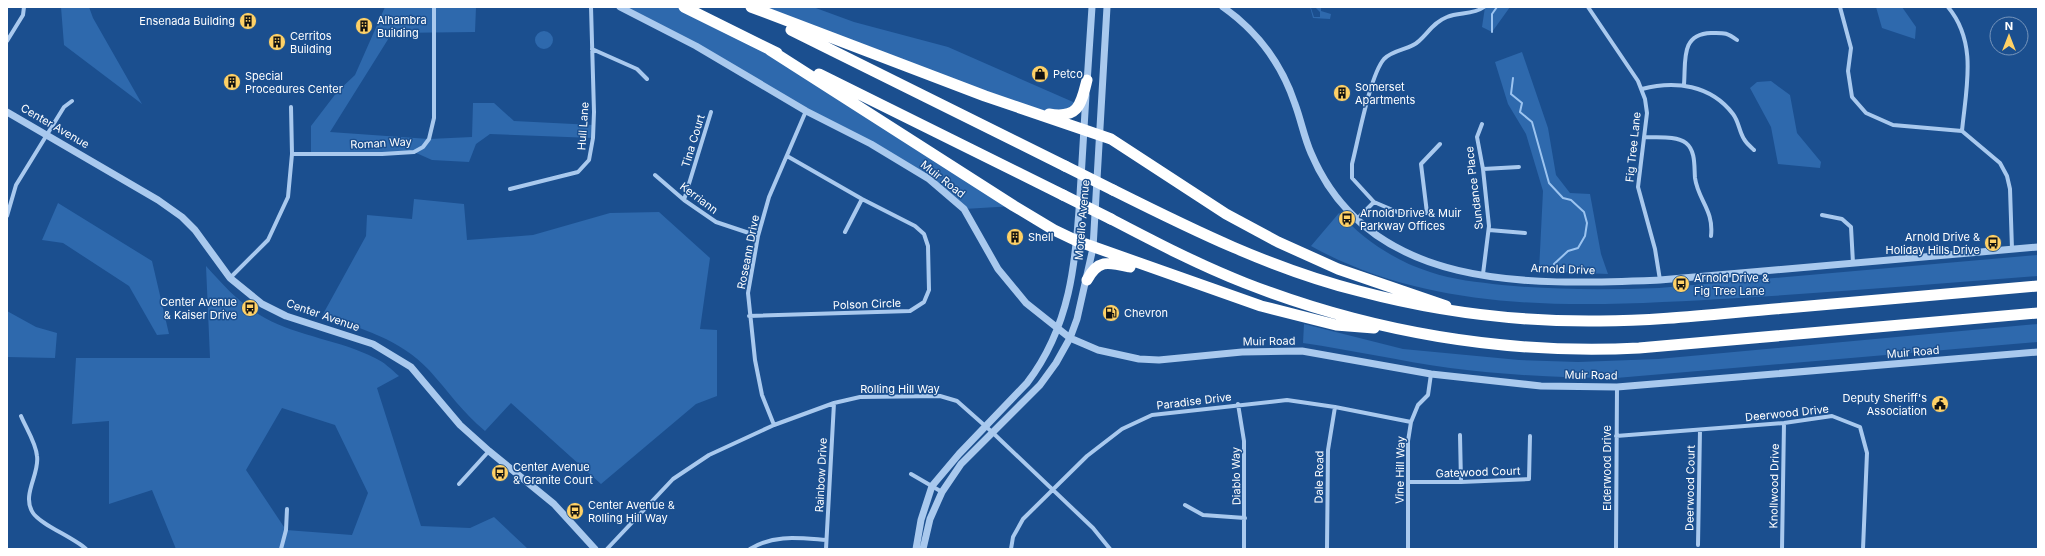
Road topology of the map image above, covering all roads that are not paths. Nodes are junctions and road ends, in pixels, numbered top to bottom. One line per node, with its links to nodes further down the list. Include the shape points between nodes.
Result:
1 (24, 7): 16 (street, via 23,15)
2 (434, 7): 37 (street, Roman Way, via 434,118 429,139 423,147 414,152 382,154)
3 (591, 7): 17 (street, Hull Lane)
4 (620, 7): 25 (street, Muir Road, via 696,46)
5 (684, 7): 18 (highway)
6 (746, 7): 65 (highway, bridge, via 1212,238 1292,271 1371,294)
7 (751, 7): 28 (highway)
8 (1092, 7): 20 (street, Morello Avenue)
9 (1107, 7): 33 (street, Morello Avenue)
10 (1223, 7): 48 (street, Arnold Drive, via 1244,23 1274,60 1288,86 1311,154 1330,188)
11 (1484, 7): 45 (street, via 1478,11 1447,17 1435,25 1419,42 1392,52 1383,60 1373,83 1352,164 1352,178)
12 (1588, 7): 22 (street, Fig Tree Lane)
13 (1840, 7): 30 (street, via 1851,48 1848,71 1852,98 1866,113 1893,125)
14 (1948, 7): 30 (street, via 1959,23 1968,55)
15 (1737, 40): 21 (street, via 1727,32 1701,33 1692,38 1687,49)
16 (7, 41)
17 (592, 49): 19 (street, via 637,69); 42 (street, Hull Lane, via 593,132 589,160 578,172)
18 (770, 50): 54 (highway, via 1014,206); 68 (highway, bridge, via 1188,258 1244,282 1317,308)
19 (647, 79)
20 (1087, 80): 28 (highway, via 1080,105 1075,111 1058,116); 31 (street, Morello Avenue)
21 (1684, 84): 22 (street, via 1660,84); 36 (street, via 1707,92 1720,100 1733,114 1744,139)
22 (1642, 89): 34 (street, Fig Tree Lane, via 1647,113)
23 (72, 101): 32 (street, via 64,107)
24 (292, 106): 37 (street)
25 (806, 111): 38 (street, Roseann Drive); 69 (street, Muir Road, via 871,144 946,192 964,209 1008,284 1026,303)
26 (7, 112): 32 (street, Center Avenue)
27 (711, 112): 44 (street, Tina Court)
28 (1034, 113): 31 (highway)
29 (1482, 124): 40 (street, Sundance Place, via 1477,137)
30 (1962, 130): 57 (street, via 2000,163 2007,176)
31 (1084, 131): 33 (highway); 54 (street, Morello Avenue)
32 (46, 133): 47 (street, via 16,185); 61 (street, Center Avenue, via 182,217 195,230)
33 (1099, 136): 56 (street, Morello Avenue); 65 (highway, via 1111,139 1226,214 1278,242 1338,269 1432,300)
34 (1644, 137): 53 (street, via 1675,139 1687,144 1693,154 1695,180 1713,223); 63 (street, Fig Tree Lane, via 1638,187 1655,249)
35 (1440, 144): 45 (street, via 1421,164 1427,213 1402,214)
36 (1754, 150)
37 (292, 154): 61 (street, via 288,197 268,240)
38 (787, 156): 43 (street, Polson Circle); 52 (street, Roseann Drive, via 769,197)
39 (1519, 167): 40 (street)
40 (1483, 169): 49 (street, Sundance Place)
41 (655, 174): 44 (street, Kerriann)
42 (510, 189)
43 (862, 199): 50 (street); 67 (street, Polson Circle, via 915,226 924,234 928,246 929,290 924,302 910,311)
44 (684, 200): 52 (street, Kerriann, via 716,222)
45 (1374, 202): 48 (street)
46 (1822, 215): 58 (street, via 1842,219 1851,227)
47 (7, 216)
48 (1357, 220): 60 (street, Arnold Drive, via 1408,255 1432,265)
49 (1489, 230): 51 (street); 60 (street, Sundance Place)
50 (845, 232)
51 (1525, 233)
52 (758, 236): 67 (street, Roseann Drive, via 748,293)
53 (1711, 236)
54 (1077, 241): 56 (highway); 69 (street, Morello Avenue, via 1072,281)
55 (2038, 247): 57 (street, Arnold Drive)
56 (1093, 248): 59 (highway); 62 (street, Morello Avenue)
57 (2012, 249): 58 (street, Arnold Drive)
58 (1853, 263): 63 (street, Arnold Drive)
59 (1152, 269): 62 (highway, via 1116,264 1100,265 1093,269); 68 (highway, via 1305,318 1351,327)
60 (1482, 274): 63 (street, Arnold Drive, via 1569,282)
61 (230, 278): 87 (street, Center Avenue, via 262,304 286,316 350,336 391,354 411,367 460,425)
62 (1087, 280): 70 (street, Morello Avenue)
63 (1660, 280)
64 (2038, 286): 65 (highway, via 1626,321 1541,320)
65 (1459, 312)
66 (2038, 313): 68 (highway, via 1608,349 1492,344)
67 (749, 316): 80 (street, Roseann Drive, via 762,395)
68 (1392, 328)
69 (1058, 329): 70 (street, Muir Road); 81 (street, Morello Avenue, via 1028,383)
70 (1070, 338): 72 (street, Muir Road, via 1098,350 1139,359 1178,360 1242,352 1302,351); 83 (street, Morello Avenue, via 1040,385)
71 (2038, 352): 73 (street, Muir Road)
72 (1431, 374): 73 (street, Muir Road, via 1541,386); 78 (street, Vine Hill Way, via 1428,395 1418,405)
73 (1617, 387): 86 (street, Elderwood Drive)
74 (834, 403): 80 (street, Rolling Hill Way); 81 (street, Rolling Hill Way, via 860,398 940,396 957,401); 98 (street, Rainbow Drive)
75 (1238, 404): 76 (street, Paradise Drive, via 1287,400); 93 (street, Paradise Drive, via 1152,415 1122,429 1087,456); 97 (street, Diablo Way, via 1244,441)
76 (1335, 407): 78 (street, Paradise Drive); 111 (street, Dale Road, via 1328,450)
77 (21, 416): 100 (street, via 38,455 38,467 30,489 33,513 78,541)
78 (1411, 422): 89 (street, Vine Hill Way, via 1408,440)
79 (1784, 423): 82 (street, Deerwood Drive); 114 (street, Knollwood Drive); 115 (street, Deerwood Drive, via 1832,416 1860,427 1866,453)
80 (774, 425): 103 (street, Rolling Hill Way, via 709,455 673,479)
81 (986, 426): 83 (street, Rolling Hill Way); 92 (street, Morello Avenue)
82 (1700, 430): 86 (street, Deerwood Drive); 99 (street, Deerwood Court)
83 (992, 432): 93 (street, Rolling Hill Way); 94 (street, Morello Avenue, via 961,464)
84 (1460, 435): 90 (street)
85 (1530, 436): 90 (street, Gatewood Court, via 1529,479)
86 (1616, 436): 113 (street, Elderwood Drive)
87 (489, 451): 91 (street); 102 (street, Center Avenue, via 554,504)
88 (911, 474): 92 (street)
89 (1408, 482): 90 (street, Gatewood Court); 112 (street, Vine Hill Way)
90 (1461, 482)
91 (459, 484)
92 (932, 486): 94 (street); 106 (street, Morello Avenue, via 921,520)
93 (1053, 490): 108 (street, Paradise Drive, via 1023,519 1013,537); 109 (street, Rolling Hill Way, via 1093,528)
94 (942, 492): 107 (street, Morello Avenue, via 930,519)
95 (1185, 505): 97 (street, via 1203,515)
96 (287, 509): 101 (street)
97 (1245, 518): 110 (street, Diablo Way)
98 (826, 540): 104 (street, via 782,537 759,543); 105 (street, Rainbow Drive)
99 (1698, 545)
100 (86, 549)
101 (282, 549)
102 (595, 549)
103 (607, 549)
104 (750, 549)
105 (826, 549)
106 (916, 549)
107 (923, 549)
108 (1011, 549)
109 (1110, 549)
110 (1244, 549)
111 (1327, 549)
112 (1408, 549)
113 (1616, 549)
114 (1782, 549)
115 (1863, 549)

